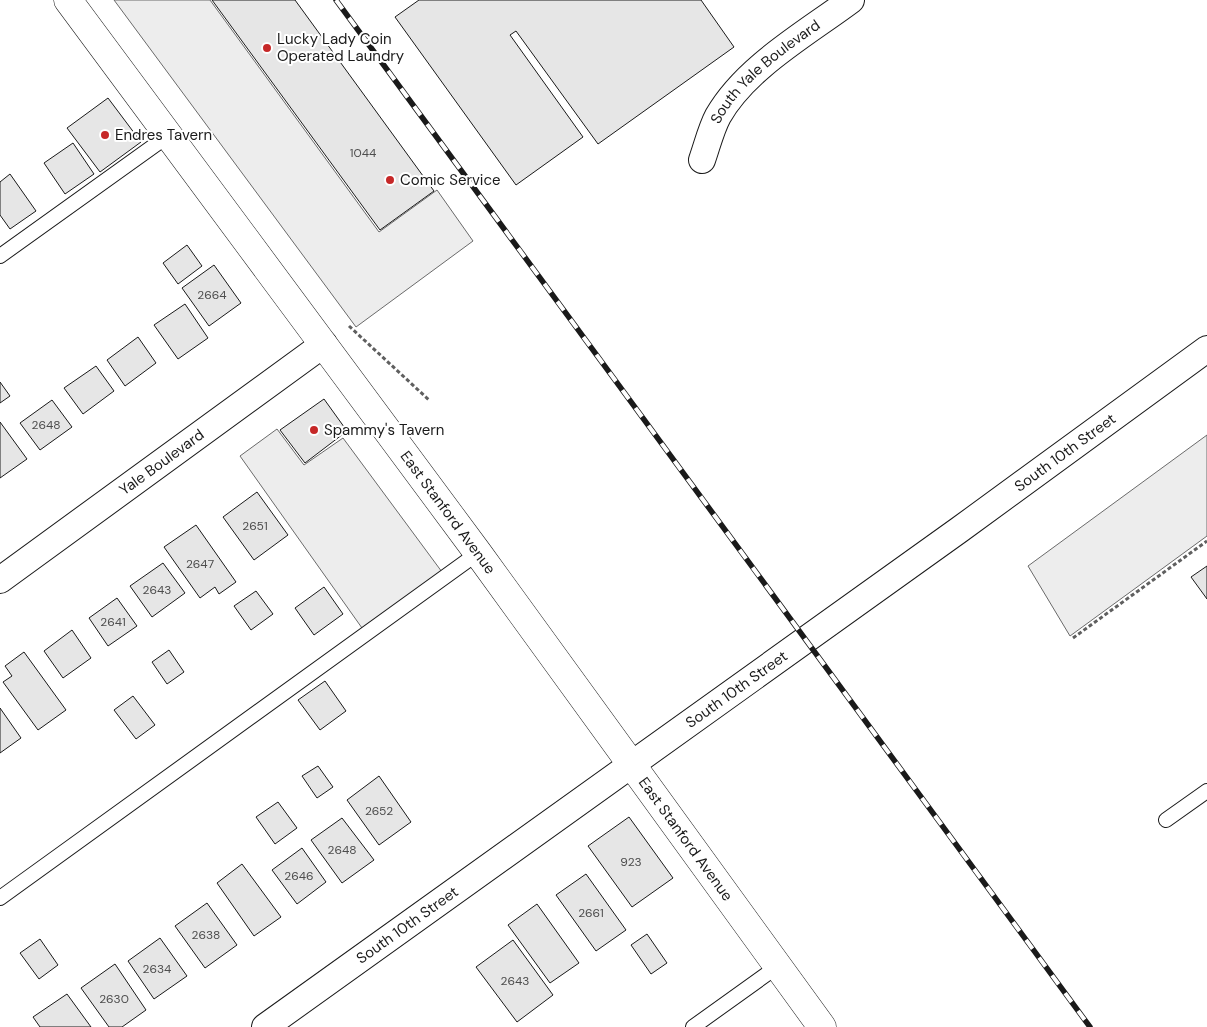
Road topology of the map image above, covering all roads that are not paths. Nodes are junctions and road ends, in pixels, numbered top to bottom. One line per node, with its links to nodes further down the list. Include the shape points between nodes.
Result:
1 (68, 0): 3 (main road, East Stanford Avenue)
2 (851, 0): 4 (street, South Yale Boulevard, via 756,70 718,117)
3 (169, 135): 5 (lane); 6 (main road, East Stanford Avenue)
4 (702, 160)
5 (0, 256)
6 (324, 344): 8 (main road, East Stanford Avenue); 9 (street, Yale Boulevard)
7 (1207, 349): 10 (street, South 10th Street)
8 (478, 553): 10 (main road, East Stanford Avenue); 13 (lane)
9 (0, 580)
10 (632, 764): 14 (main road, East Stanford Avenue); 15 (street, South 10th Street)
11 (1207, 791): 12 (lane)
12 (1166, 820)
13 (0, 898)
14 (778, 966): 16 (lane); 17 (main road, East Stanford Avenue)
15 (265, 1027)
16 (693, 1027)
17 (822, 1027)

